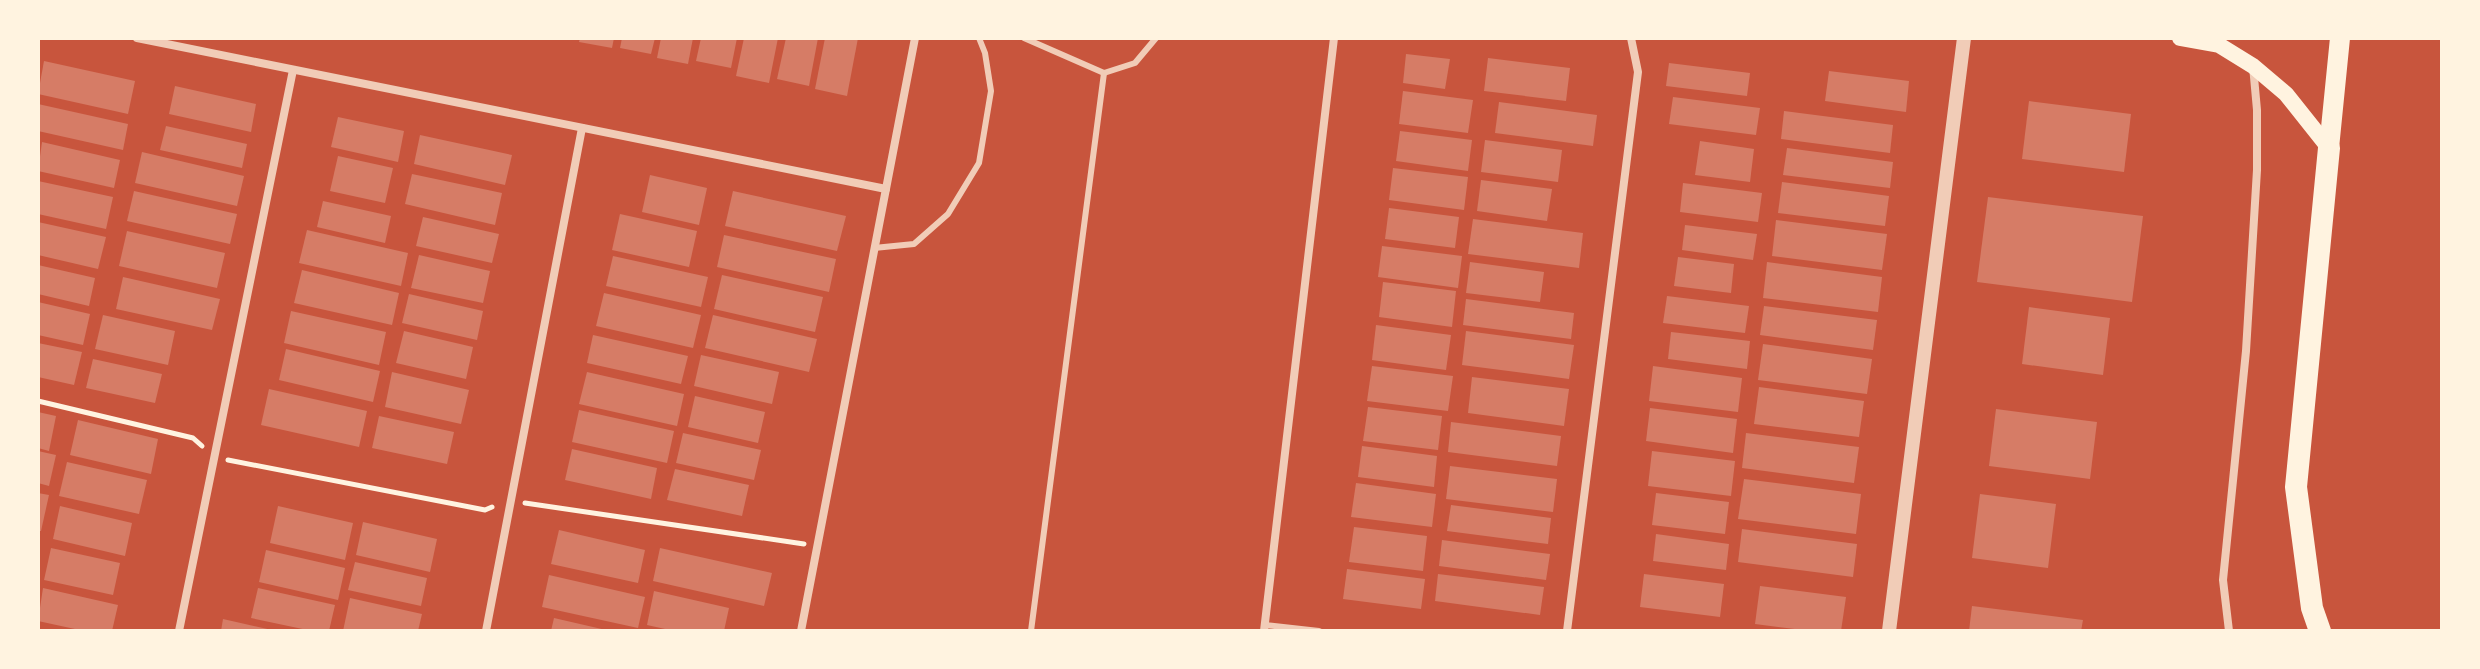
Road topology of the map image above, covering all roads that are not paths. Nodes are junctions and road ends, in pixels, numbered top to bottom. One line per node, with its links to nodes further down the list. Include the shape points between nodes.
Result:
1 (137, 38): 13 (street)
2 (915, 38): 17 (street)
3 (979, 38): 18 (lane, via 991,91 979,163 948,214 914,244)
4 (1024, 38): 14 (lane)
5 (1156, 38): 14 (lane, via 1135,63)
6 (1334, 38): 19 (street)
7 (1631, 38): 25 (street, via 1638,72)
8 (1964, 38): 26 (street)
9 (2180, 38): 11 (main road)
10 (2340, 38): 16 (main road)
11 (2222, 42): 12 (main road)
12 (2253, 66): 16 (main road, via 2286,94); 27 (street, via 2257,170 2223,580)
13 (293, 70): 15 (street); 20 (street)
14 (1104, 73): 23 (lane)
15 (582, 128): 17 (street); 21 (street)
16 (2329, 148): 28 (highway, via 2296,487 2312,608)
17 (886, 189): 18 (street)
18 (874, 248): 22 (street)
19 (1264, 628): 24 (lane)
20 (179, 631)
21 (486, 631)
22 (801, 631)
23 (1031, 631)
24 (1319, 631)
25 (1567, 631)
26 (1889, 631)
27 (2229, 631)
28 (2320, 631)

